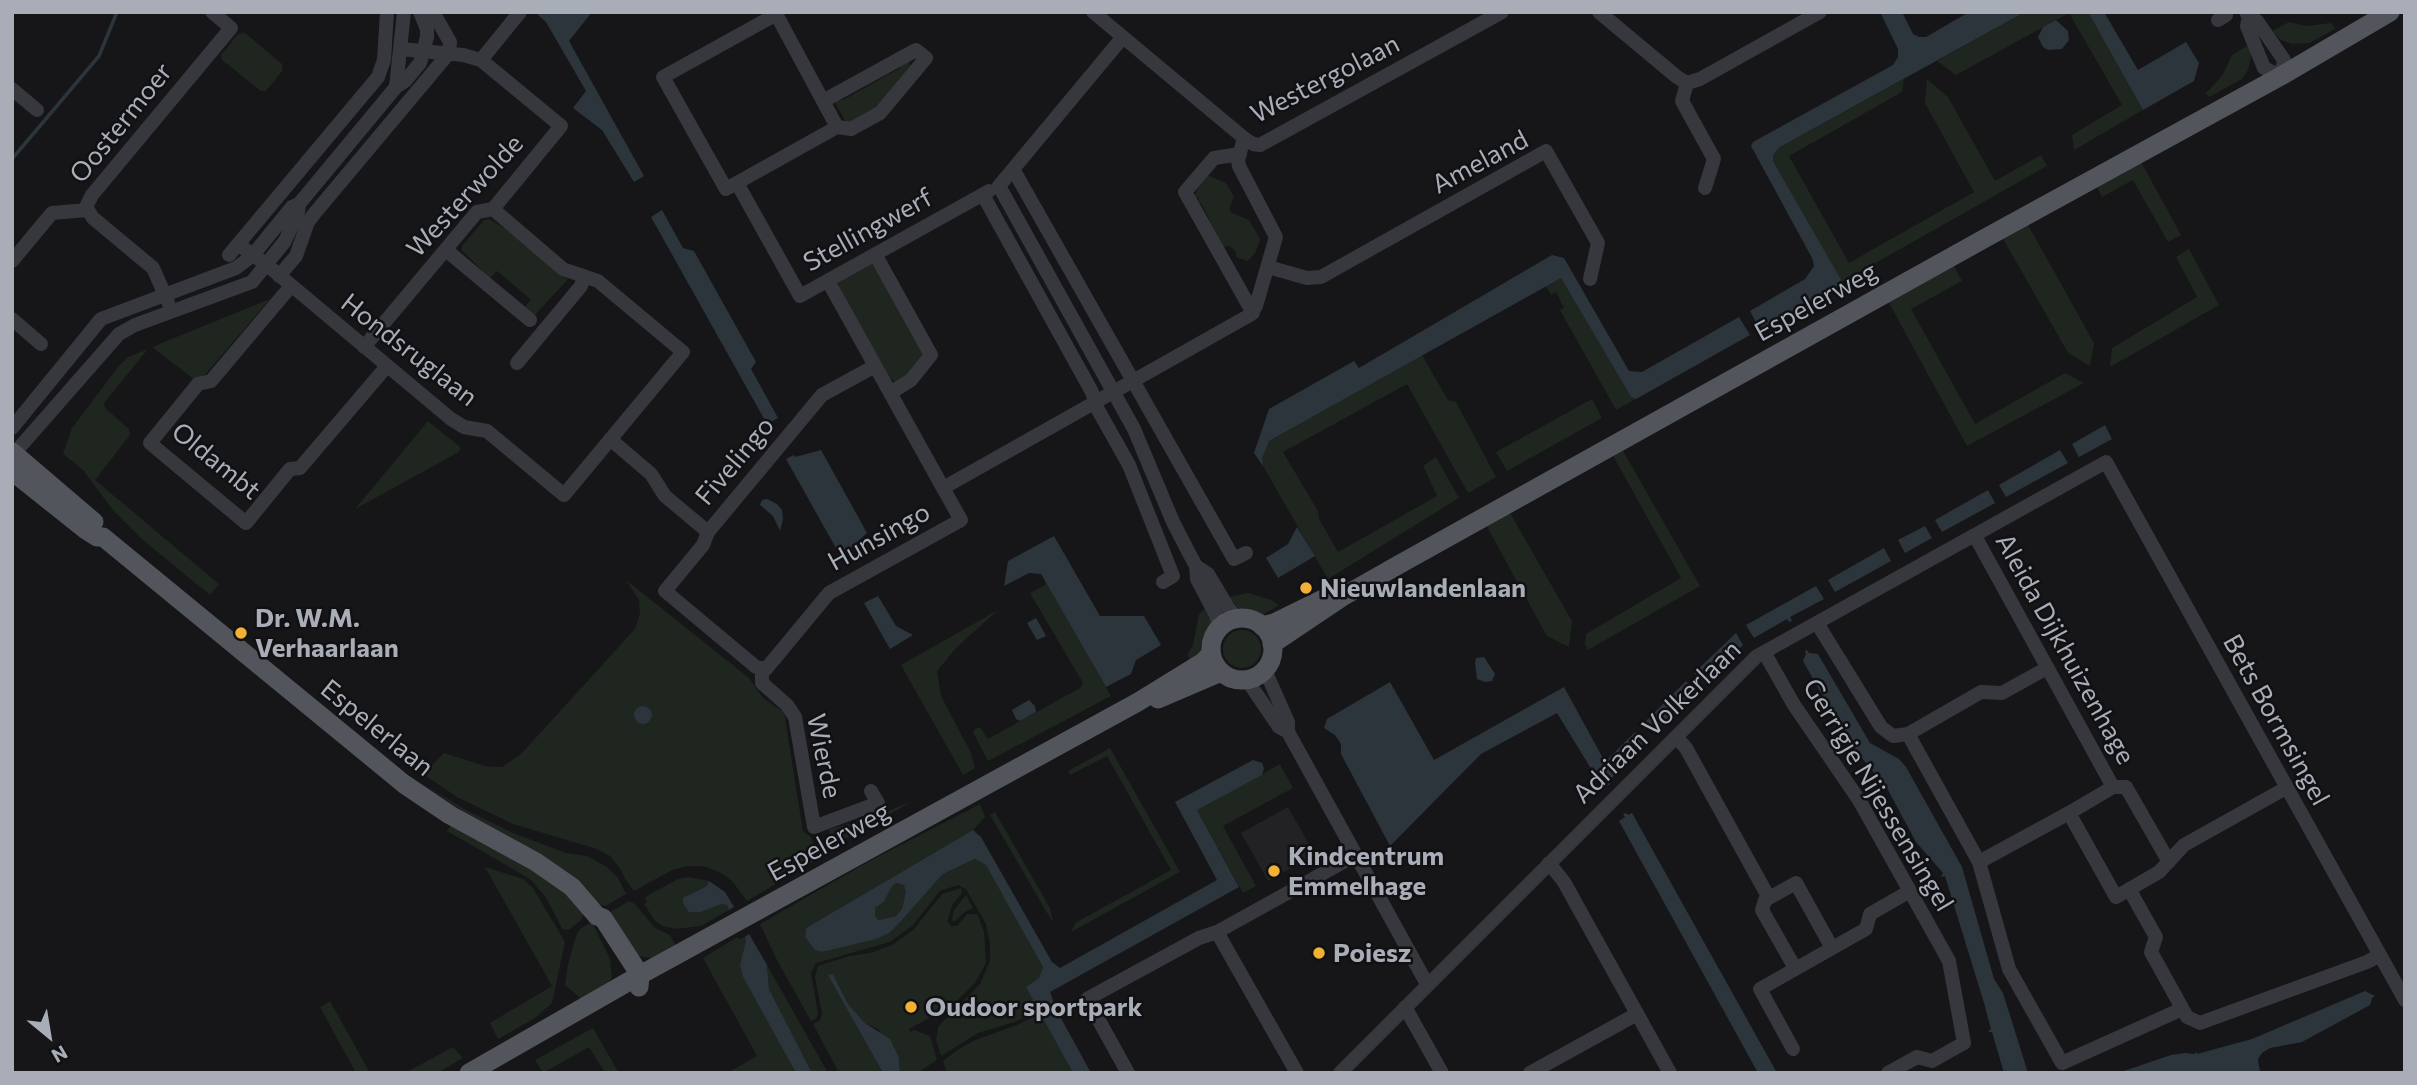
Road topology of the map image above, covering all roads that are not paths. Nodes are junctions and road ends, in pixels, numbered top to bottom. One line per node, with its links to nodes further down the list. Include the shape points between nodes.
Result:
1 (212, 12): 37 (street, Oostermoer, via 231,28 92,195)
2 (387, 12): 40 (street, Hondsruglaan, via 378,77 234,250)
3 (404, 12): 17 (street)
4 (420, 12): 18 (street, via 427,29)
5 (433, 12): 19 (street, via 450,41)
6 (520, 12): 20 (street)
7 (1093, 12): 16 (street, Westergolaan)
8 (1502, 12): 28 (street, Westergolaan, via 1269,142 1255,145)
9 (1599, 12): 22 (street)
10 (1820, 12): 15 (street)
11 (2373, 12): 21 (main road, Espelerweg)
12 (2390, 12): 21 (main road, Espelerweg)
13 (775, 14): 25 (street); 31 (street, Stellingwerf, via 663,77 726,189)
14 (2247, 15): 21 (street, via 2248,26); 21 (street, via 2257,21)
15 (1799, 17): 22 (street)
16 (1123, 37): 28 (street, Westergolaan); 30 (street)
17 (401, 49): 18 (street, Westerwolde); 23 (street)
18 (424, 51): 19 (street, Westerwolde); 23 (street, via 420,63)
19 (449, 53): 20 (street, Westerwolde); 46 (street, via 308,222)
20 (481, 60): 36 (street, Westerwolde, via 561,126)
21 (2277, 69): 74 (main road, Espelerweg, via 1341,590); 76 (main road, Espelerweg, via 1966,249 1342,597)
22 (1687, 83): 33 (street, via 1682,102 1714,159)
23 (396, 87): 35 (street)
24 (12, 89): 26 (street)
25 (823, 101): 27 (street); 27 (street, via 916,50 926,58 880,113 851,129)
26 (37, 110)
27 (837, 127): 31 (street)
28 (1244, 138): 29 (street, Westergolaan)
29 (1240, 154): 43 (street, via 1240,168 1276,233); 50 (street, via 1216,156 1185,192)
30 (1013, 169): 32 (street); 58 (street)
31 (737, 183): 47 (street, Stellingwerf, via 800,296)
32 (999, 186): 34 (street, Stellingwerf); 59 (street)
33 (1705, 188)
34 (983, 195): 39 (street, Stellingwerf); 61 (street)
35 (299, 204): 40 (street); 42 (street, via 285,241)
36 (493, 209): 38 (street, Westerwolde, via 477,212); 44 (street, via 564,269)
37 (87, 210): 41 (street, via 52,214); 48 (street, Oostermoer, via 153,268)
38 (446, 250): 52 (street); 54 (street, Westerwolde)
39 (875, 254): 47 (street, Stellingwerf); 60 (street, via 932,355 911,380)
40 (252, 256): 42 (street, Hondsruglaan); 48 (street, via 236,268)
41 (12, 261)
42 (267, 265): 46 (street, Hondsruglaan); 49 (street, via 248,284)
43 (1268, 267): 45 (street, Ameland, via 1313,278 1323,275 1546,151 1598,243); 50 (street)
44 (584, 276): 55 (street, via 582,286); 63 (street, Hondsruglaan, via 597,281 683,352)
45 (1590, 279)
46 (285, 281): 54 (street, Hondsruglaan); 56 (street, Oldambt, via 211,381 198,384 150,443 246,523 290,468 300,468)
47 (828, 281): 57 (street)
48 (165, 294): 49 (street, Oostermoer); 62 (street, via 95,324)
49 (172, 312): 64 (street, via 115,337)
50 (1252, 313): 58 (street)
51 (12, 319): 53 (street)
52 (530, 320)
53 (41, 344)
54 (364, 347): 56 (street, Hondsruglaan)
55 (517, 363)
56 (387, 366): 63 (street, Hondsruglaan, via 458,424 487,431 564,495)
57 (875, 366): 60 (street); 67 (street, Fivelingo, via 822,396)
58 (1133, 381): 59 (street); 69 (street, via 1234,559)
59 (1114, 392): 61 (street); 70 (street)
60 (890, 393): 66 (street)
61 (1095, 402): 66 (street); 71 (street, via 1129,465 1173,576)
62 (12, 428)
63 (610, 439): 67 (street, Fivelingo)
64 (13, 459): 103 (main road, Espelerlaan, via 77,523 103,537 388,772 450,816 550,871 581,896)
65 (2106, 463): 68 (street, Adriaan Volkerlaan); 88 (street, Bets Bormsingel)
66 (943, 488): 79 (street, Hunsingo, via 961,520 829,593 766,669)
67 (708, 532): 79 (street, via 703,545 665,591)
68 (1975, 536): 73 (street, Adriaan Volkerlaan); 80 (street, Aleida Dijkhuizenhage)
69 (1245, 553)
70 (1196, 566): 72 (street, via 1208,574); 75 (street, via 1197,579)
71 (1163, 582)
72 (1238, 619): 74 (main road); 75 (main road)
73 (1817, 623): 77 (street, Adriaan Volkerlaan); 85 (street, via 1884,731 1893,736)
74 (1262, 626): 76 (main road)
75 (1219, 628): 78 (main road)
76 (1272, 644): 81 (main road)
77 (1764, 652): 86 (street, Adriaan Volkerlaan); 96 (street, Gerrigje Nijessensingel, via 1859,800)
78 (1211, 654): 82 (main road); 98 (main road, Espelerweg, via 1138,702)
79 (762, 668): 89 (street, Wierde, via 762,683 794,717 814,827 878,803)
80 (2047, 668): 85 (street, via 2002,693 1981,692); 87 (street, Aleida Dijkhuizenhage)
81 (1265, 670): 83 (main road); 84 (street, via 1289,722)
82 (1220, 672): 83 (main road); 98 (main road, Espelerweg, via 1150,703)
83 (1247, 680): 84 (street, via 1279,727)
84 (1288, 732): 91 (street)
85 (1908, 734): 92 (street)
86 (1676, 737): 94 (street, Adriaan Volkerlaan); 97 (street)
87 (2113, 787): 90 (street); 93 (street, via 2126,787)
88 (2286, 788): 93 (street, via 2184,845); 101 (street, Bets Bormsingel)
89 (871, 791)
90 (2069, 813): 92 (street); 95 (street, via 2116,897)
91 (1356, 855): 99 (street); 104 (street)
92 (1979, 862): 107 (street, via 2009,969 2062,1063)
93 (2169, 862): 95 (street)
94 (1549, 863): 104 (street, Adriaan Volkerlaan); 108 (street)
95 (2129, 889): 107 (street, via 2155,937 2151,952)
96 (1910, 891): 100 (street, via 1870,914 1866,929); 118 (street, Gerrigje Nijessensingel, via 1949,961 1965,1043 1932,1062 1917,1057)
97 (1769, 898): 100 (street, via 1796,883); 102 (street, via 1762,910)
98 (755, 918): 103 (main road, Espelerweg)
99 (1217, 932): 112 (street, via 1087,999); 113 (street)
100 (1832, 948): 102 (street)
101 (2380, 955): 105 (street, Bets Bormsingel); 107 (street, via 2200,1023)
102 (1795, 968): 109 (street, via 1760,989)
103 (635, 983): 110 (main road, Espelerweg); 111 (main road, Espelerweg)
104 (1427, 984): 106 (street, Adriaan Volkerlaan)
105 (2405, 1000)
106 (1405, 1007): 114 (street, Adriaan Volkerlaan); 115 (street)
107 (2182, 1009)
108 (1637, 1014): 116 (street); 117 (street)
109 (1793, 1049)
110 (469, 1073)
111 (493, 1073)
112 (1128, 1073)
113 (1297, 1073)
114 (1340, 1073)
115 (1442, 1073)
116 (1530, 1073)
117 (1670, 1073)
118 (1888, 1073)

